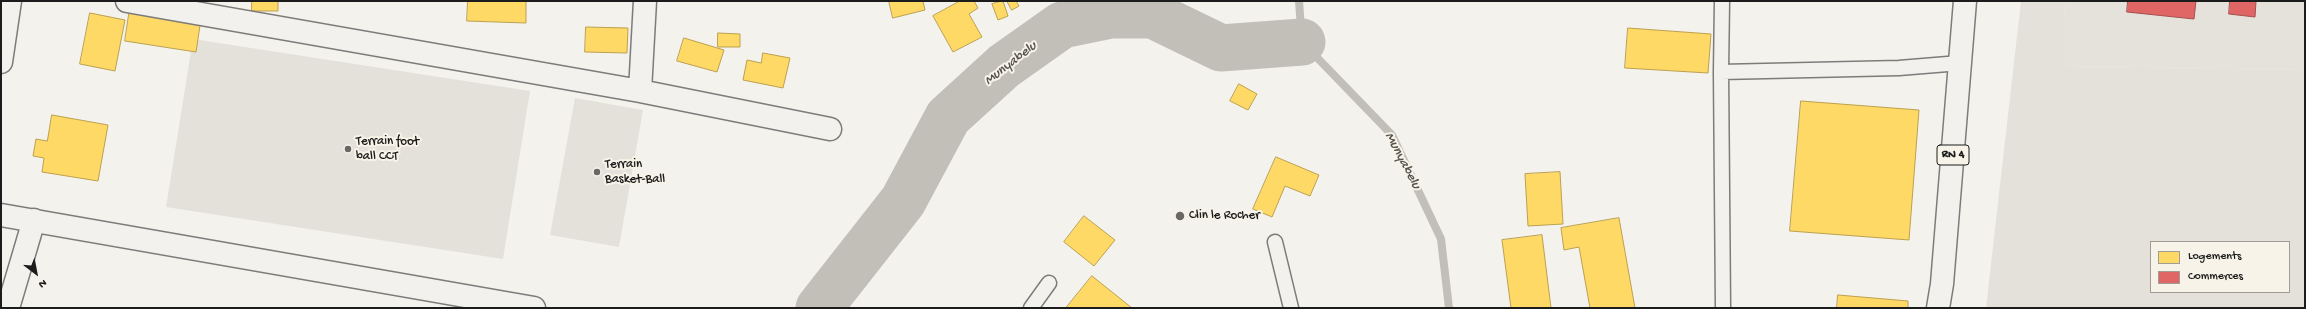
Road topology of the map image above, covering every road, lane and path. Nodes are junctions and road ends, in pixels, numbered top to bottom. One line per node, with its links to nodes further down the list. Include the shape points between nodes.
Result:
1 (10, 1): 6 (main road)
2 (128, 1): 9 (main road)
3 (645, 1): 9 (main road)
4 (1722, 1): 8 (lane)
5 (1964, 1): 7 (main road, RN 4)
6 (1, 62)
7 (1960, 63): 8 (lane, via 1899,68); 20 (main road, RN 4)
8 (1721, 72): 19 (lane)
9 (640, 91): 10 (main road)
10 (830, 129)
11 (1, 215): 12 (main road)
12 (34, 220): 15 (main road); 16 (main road)
13 (1275, 242): 18 (lane)
14 (1049, 284): 17 (lane)
15 (8, 308)
16 (534, 308)
17 (1031, 308)
18 (1291, 308)
19 (1723, 308)
20 (1938, 308)

